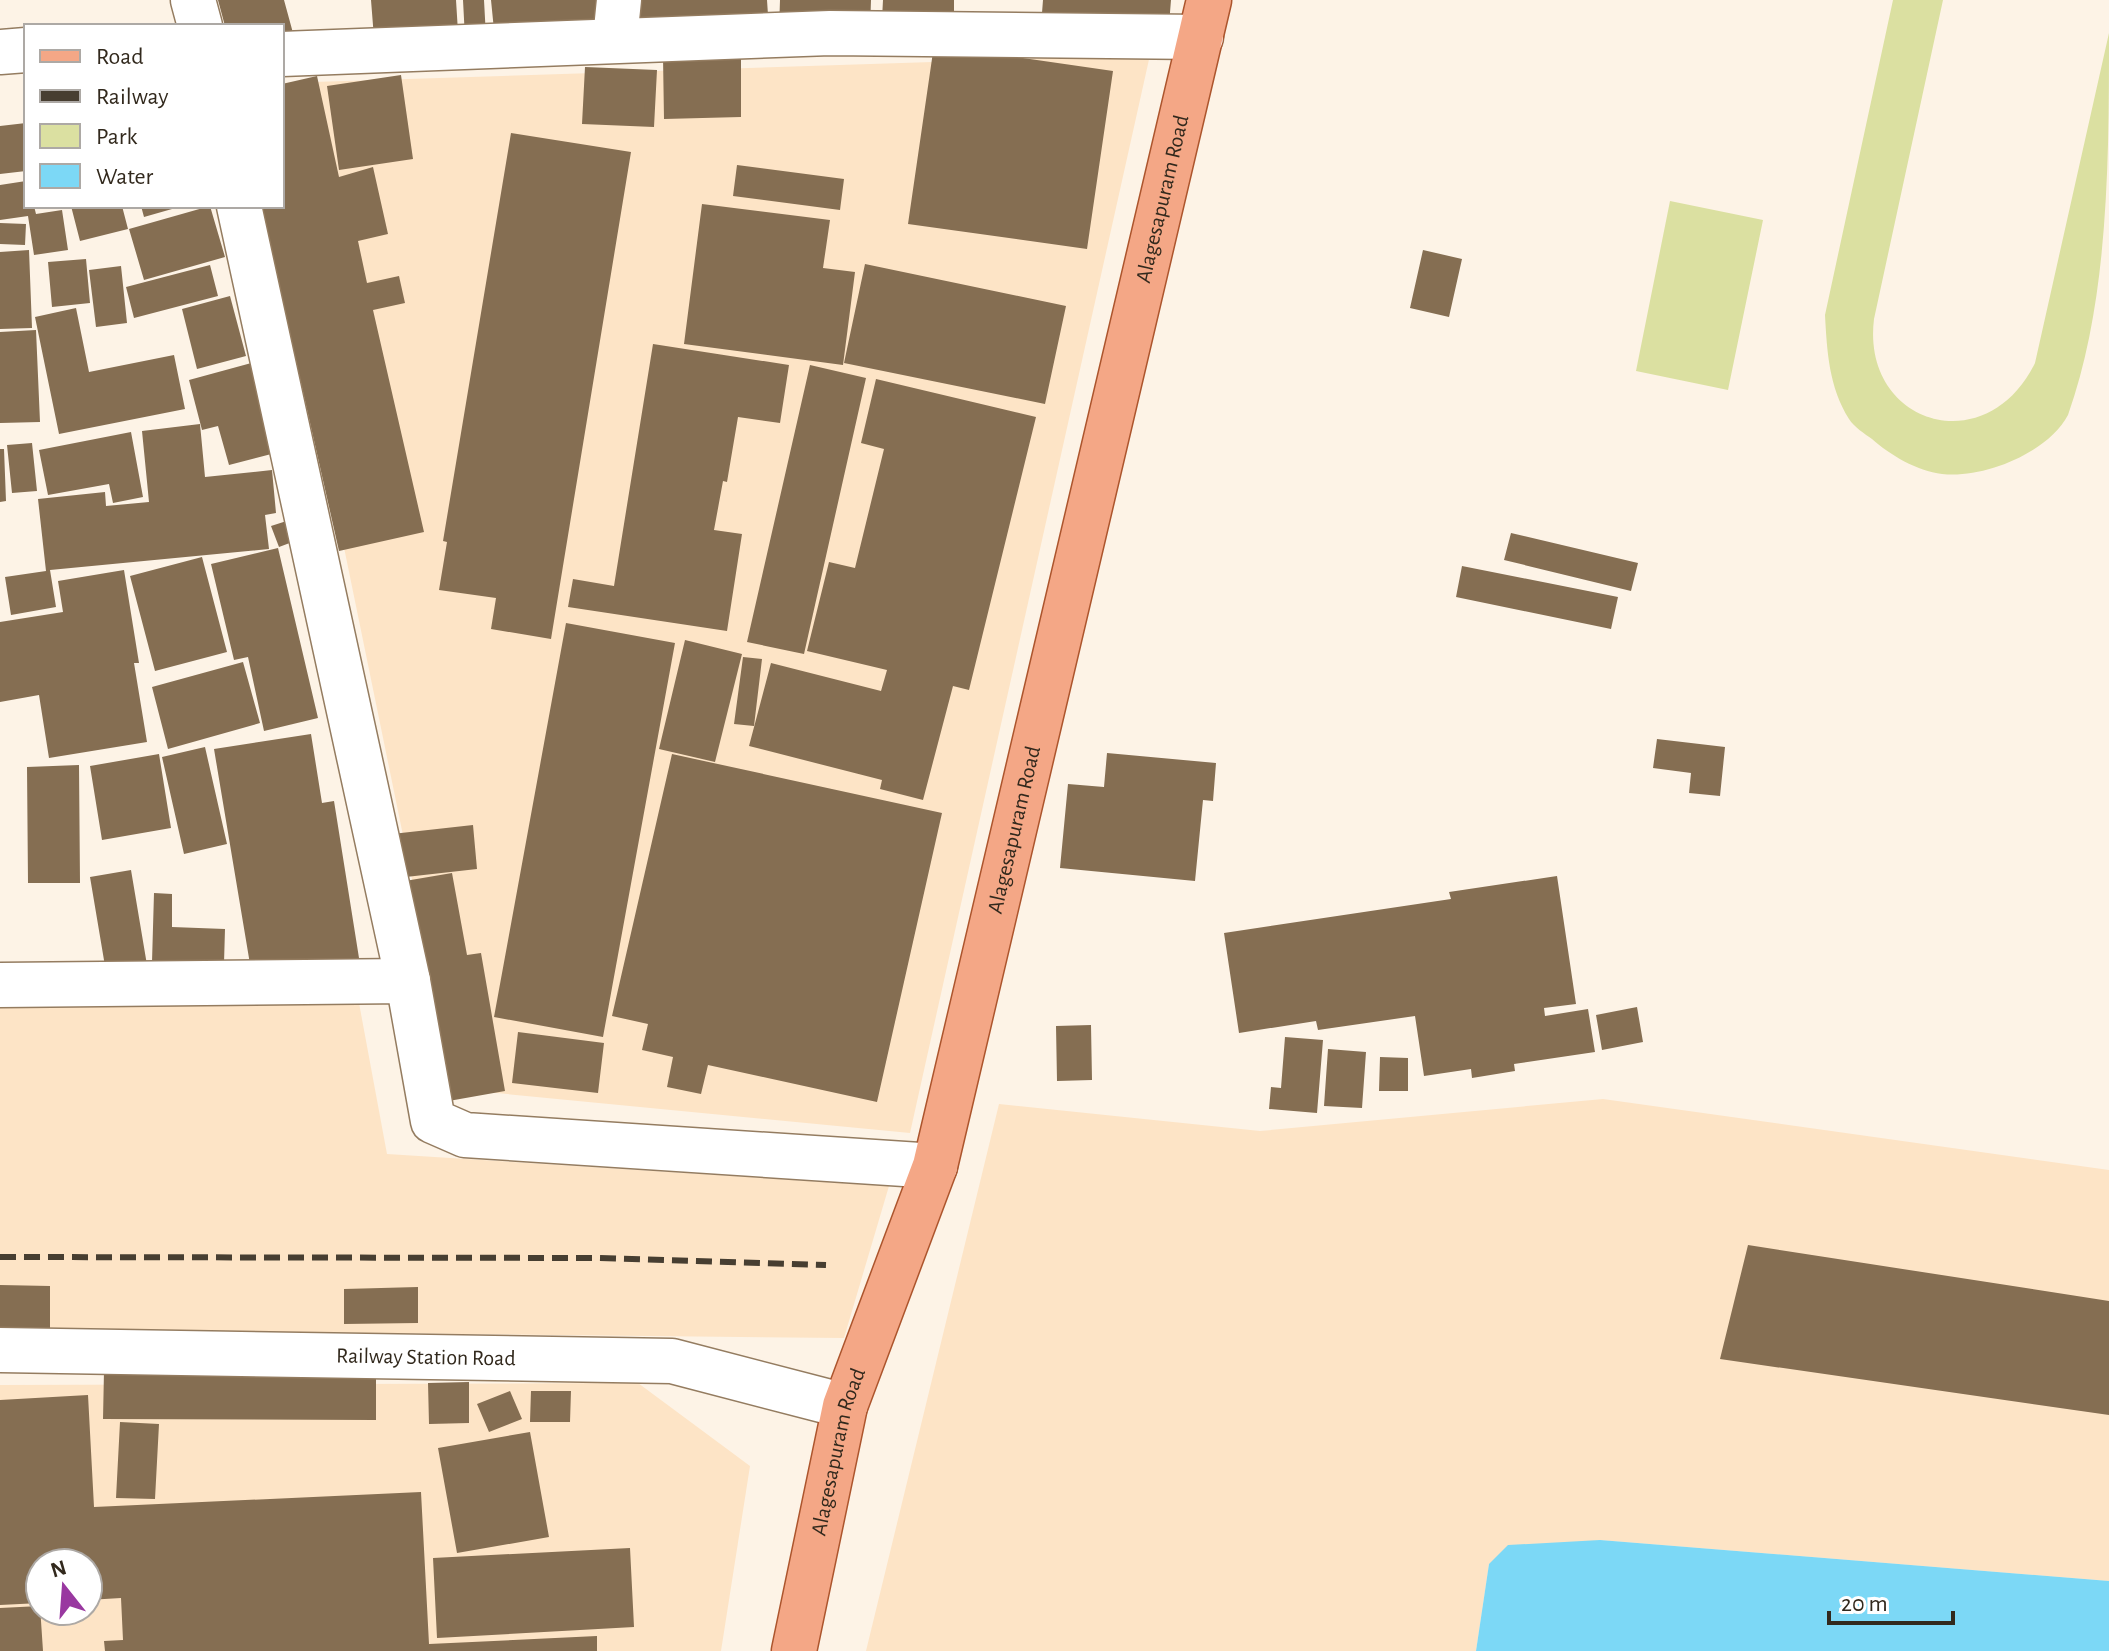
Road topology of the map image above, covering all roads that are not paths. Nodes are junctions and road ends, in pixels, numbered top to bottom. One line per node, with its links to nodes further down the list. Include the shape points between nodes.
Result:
1 (193, 0): 4 (street)
2 (1205, 18): 3 (street, via 830,33); 11 (main road, Alagesapuram Road)
3 (617, 20): 7 (street)
4 (199, 24)
5 (24, 50): 6 (street)
6 (0, 52)
7 (284, 54)
8 (239, 208): 9 (street)
9 (408, 981): 10 (street); 11 (street, via 433,1121 465,1135)
10 (0, 985)
11 (935, 1166): 13 (main road, Alagesapuram Road)
12 (0, 1350): 13 (street, Railway Station Road, via 672,1361)
13 (845, 1406): 14 (main road, Alagesapuram Road)
14 (794, 1651)

